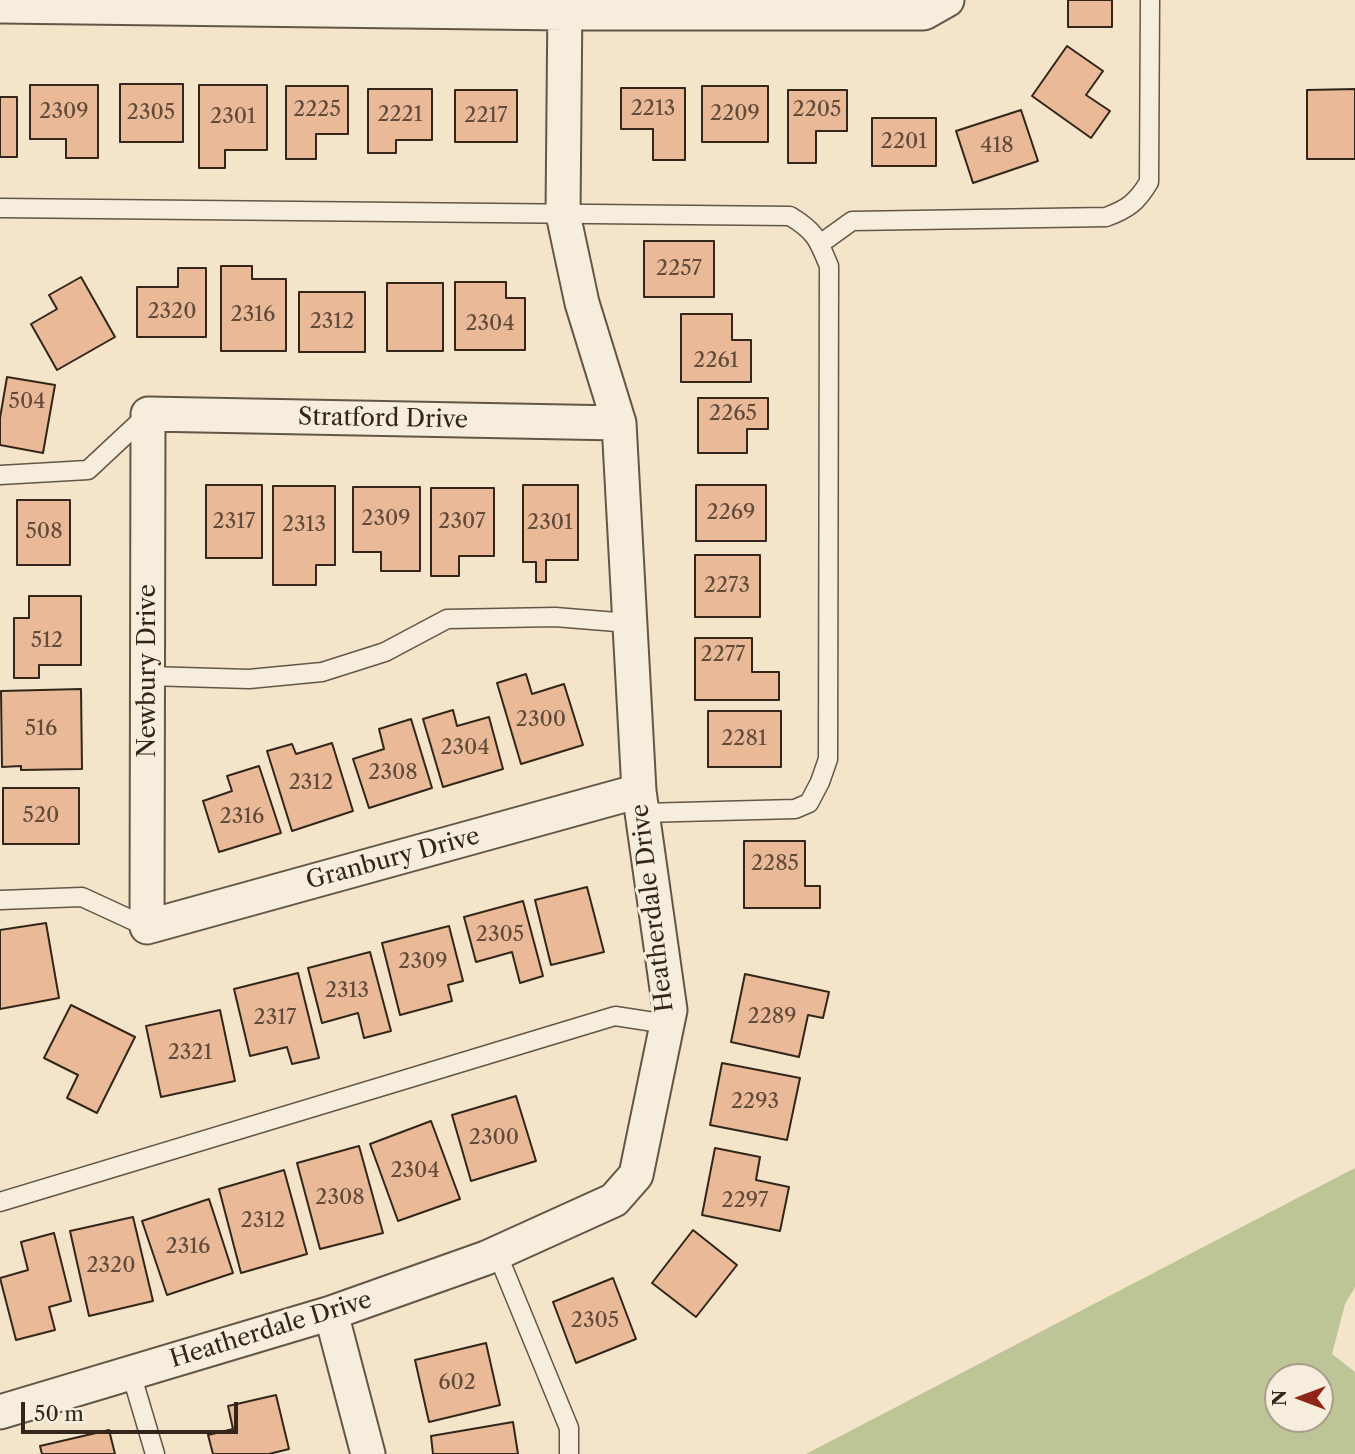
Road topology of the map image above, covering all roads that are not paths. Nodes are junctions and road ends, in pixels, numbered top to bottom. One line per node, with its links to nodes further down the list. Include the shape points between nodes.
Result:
1 (1150, 0): 10 (lane, via 1149,182 1139,199 1122,212 1107,217 852,222)
2 (167, 3): 3 (street); 4 (street)
3 (362, 5): 5 (street)
4 (0, 6)
5 (564, 6): 6 (street); 9 (street, Heatherdale Drive)
6 (757, 6): 7 (street)
7 (936, 6)
8 (0, 208): 9 (lane)
9 (563, 214): 10 (lane, via 790,216 809,227); 12 (street, Heatherdale Drive, via 582,303)
10 (820, 244): 16 (lane, via 829,266 828,759 809,803 795,809)
11 (148, 415): 12 (street, Stratford Drive); 13 (lane, via 88,470); 15 (street, Newbury Drive)
12 (619, 423): 14 (street, Heatherdale Drive)
13 (0, 475)
14 (629, 622): 15 (lane, via 555,617 447,619 385,652 322,672 249,679); 16 (street, Heatherdale Drive)
15 (148, 676): 18 (street, Newbury Drive)
16 (640, 802): 18 (street, Granbury Drive); 19 (street, Heatherdale Drive, via 670,1010)
17 (0, 900): 18 (lane, via 82,897)
18 (147, 927)
19 (667, 1024): 20 (lane, via 615,1016); 21 (street, Heatherdale Drive, via 636,1175 614,1200)
20 (0, 1202)
21 (497, 1253): 22 (street, Heatherdale Drive); 27 (lane, via 569,1428)
22 (331, 1313): 23 (street, Heatherdale Drive); 26 (street)
23 (131, 1373): 24 (street, Heatherdale Drive); 25 (lane)
24 (0, 1412)
25 (155, 1454)
26 (368, 1454)
27 (569, 1454)

